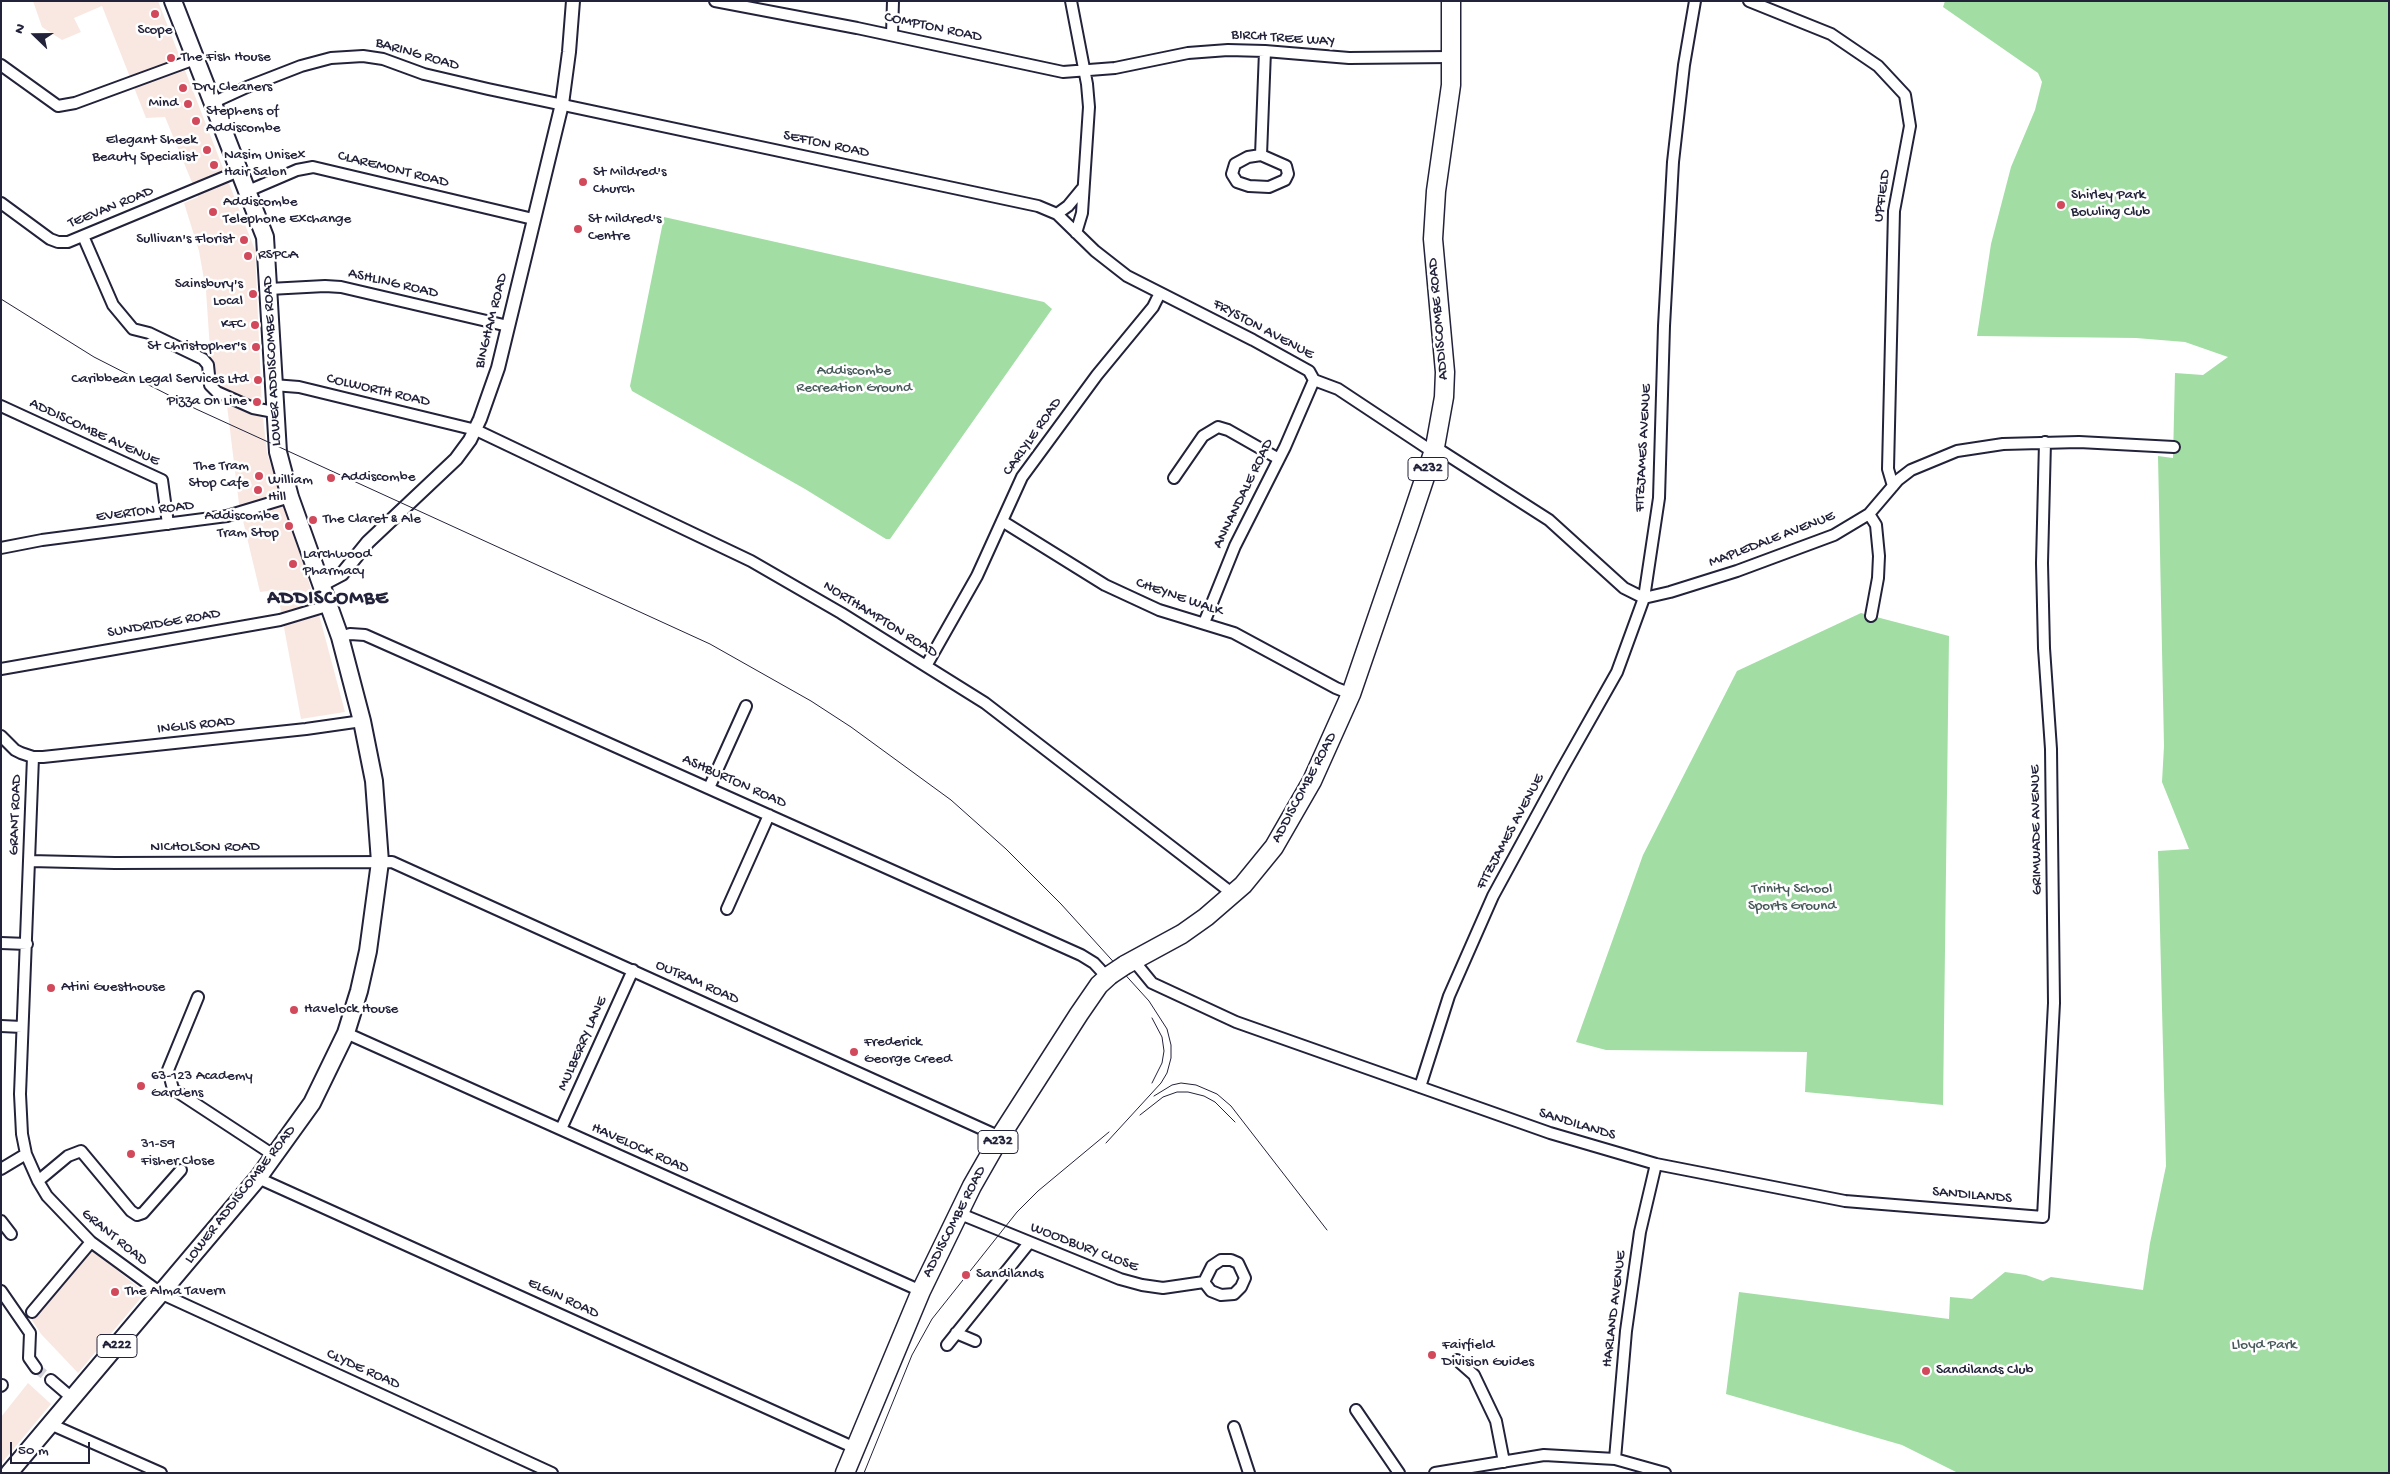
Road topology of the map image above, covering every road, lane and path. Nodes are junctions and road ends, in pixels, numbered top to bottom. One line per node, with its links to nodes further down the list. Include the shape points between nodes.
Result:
1 (173, 1): 12 (main road, LOWER ADDISCOMBE ROAD / A222)
2 (573, 1): 16 (street, BINGHAM ROAD)
3 (715, 1): 9 (street, COMPTON ROAD)
4 (893, 1): 9 (street)
5 (1071, 1): 14 (street)
6 (1451, 1): 11 (highway, ADDISCOMBE ROAD / A232)
7 (1694, 1): 46 (street, FITZJAMES AVENUE, via 1673,162 1659,498)
8 (1749, 1): 39 (street, UPFIELD, via 1831,34 1878,66 1905,95 1910,126 1894,211 1888,468)
9 (892, 35): 14 (street, COMPTON ROAD, via 1052,70)
10 (1265, 51): 11 (street, BIRCH TREE WAY, via 1349,58); 14 (street, BIRCH TREE WAY, via 1198,52); 17 (street)
11 (1451, 56): 36 (highway, ADDISCOMBE ROAD / A232, via 1449,102 1434,217 1434,268 1445,372 1444,397)
12 (195, 59): 13 (street, via 75,104 58,106); 15 (main road, LOWER ADDISCOMBE ROAD / A222)
13 (1, 65)
14 (1085, 72): 19 (street, via 1089,107)
15 (212, 104): 16 (street, BARING ROAD, via 247,86 301,66 353,56 383,59 424,74); 18 (main road, LOWER ADDISCOMBE ROAD / A222)
16 (562, 104): 22 (street, SEFTON ROAD, via 1038,206); 23 (street, BINGHAM ROAD)
17 (1261, 155): 17 (street, via 1286,166 1288,174 1285,180 1269,187 1237,182 1232,174 1235,164)
18 (239, 171): 20 (main road, LOWER ADDISCOMBE ROAD / A222); 25 (street, TEEVAN ROAD)
19 (1082, 189): 22 (street); 24 (street, via 1082,213)
20 (248, 191): 23 (street, CLAREMONT ROAD, via 297,170 313,167); 26 (main road, LOWER ADDISCOMBE ROAD / A222, via 265,237)
21 (1, 204): 25 (street, TEEVAN ROAD, via 54,241 68,242)
22 (1057, 214): 24 (street, SEFTON ROAD)
23 (533, 219): 28 (street, BINGHAM ROAD)
24 (1076, 232): 27 (street, FRYSTON AVENUE, via 1117,270)
25 (83, 236): 32 (street, via 113,306 131,326 198,356 208,365 210,385 217,392 253,408)
26 (269, 289): 28 (street, ASHLING ROAD, via 341,287); 30 (main road, LOWER ADDISCOMBE ROAD / A222)
27 (1160, 293): 29 (street, FRYSTON AVENUE, via 1309,371); 42 (street, CARLYLE ROAD, via 1153,307 1028,467)
28 (508, 326): 33 (street, BINGHAM ROAD, via 493,386)
29 (1314, 380): 36 (street, FRYSTON AVENUE, via 1338,389); 37 (street, ANNANDALE ROAD)
30 (273, 385): 32 (main road, LOWER ADDISCOMBE ROAD / A222); 33 (street, COLWORTH ROAD, via 299,387)
31 (1, 406): 43 (street, ADDISCOMBE AVENUE, via 162,480)
32 (274, 412): 40 (main road, LOWER ADDISCOMBE ROAD / A222, via 278,452)
33 (476, 430): 45 (street, BINGHAM ROAD, via 446,470 368,542 342,574); 51 (street, NORTHAMPTON ROAD, via 739,555)
34 (2045, 442): 35 (street, MAPLEDALE AVENUE); 39 (street, MAPLEDALE AVENUE, via 1962,449 1922,464); 84 (street, GRIMWADE AVENUE, via 2042,563 2052,789 2054,1003)
35 (2174, 446)
36 (1434, 450): 46 (street, via 1549,520 1624,588); 53 (highway, ADDISCOMBE ROAD / A232)
37 (1279, 460): 38 (street, via 1218,427 1203,436); 49 (street, ANNANDALE ROAD, via 1235,546)
38 (1174, 478)
39 (1893, 486): 41 (street, MAPLEDALE AVENUE)
40 (290, 497): 43 (street, EVERTON ROAD, via 227,516); 45 (main road, LOWER ADDISCOMBE ROAD / A222)
41 (1869, 514): 46 (street, MAPLEDALE AVENUE, via 1827,538 1738,572); 48 (street, via 1876,525 1879,556)
42 (1002, 521): 49 (street, CHEYNE WALK, via 1105,585 1159,610); 51 (street, CARLYLE ROAD, via 976,576)
43 (168, 524): 44 (street, EVERTON ROAD)
44 (1, 548)
45 (323, 584): 47 (main road, LOWER ADDISCOMBE ROAD / A222)
46 (1644, 598): 73 (street, FITZJAMES AVENUE, via 1617,672 1493,896 1448,996)
47 (330, 605): 50 (main road, LOWER ADDISCOMBE ROAD / A222); 52 (street, SUNDRIDGE ROAD, via 280,620)
48 (1871, 616)
49 (1204, 623): 53 (street, CHEYNE WALK, via 1246,639)
50 (340, 637): 55 (main road, LOWER ADDISCOMBE ROAD / A222); 58 (street, ASHBURTON ROAD, via 366,635)
51 (926, 666): 62 (street, NORTHAMPTON ROAD, via 1003,716)
52 (1, 669)
53 (1351, 694): 62 (highway, ADDISCOMBE ROAD / A232, via 1320,764 1284,832 1265,860)
54 (746, 706): 58 (street)
55 (362, 721): 57 (street, INGLIS ROAD); 61 (main road, LOWER ADDISCOMBE ROAD / A222, via 374,781)
56 (1, 736): 57 (street, via 15,750)
57 (33, 757): 60 (street, GRANT ROAD)
58 (709, 788): 59 (street, ASHBURTON ROAD)
59 (769, 815): 63 (street); 68 (street, ASHBURTON ROAD, via 1082,955)
60 (30, 861): 61 (street, NICHOLSON ROAD, via 115,864); 65 (street, GRANT ROAD)
61 (380, 862): 67 (street, OUTRAM ROAD, via 392,862); 72 (main road, LOWER ADDISCOMBE ROAD / A222, via 368,951)
62 (1233, 894): 66 (highway, ADDISCOMBE ROAD / A232, via 1196,925)
63 (727, 909)
64 (1, 943): 65 (street)
65 (27, 944): 71 (street, GRANT ROAD)
66 (1130, 963): 68 (highway, ADDISCOMBE ROAD / A232, bridge); 73 (street, SANDILANDS, via 1158,986 1236,1022)
67 (633, 970): 74 (street, MULBERRY LANE); 75 (street, OUTRAM ROAD)
68 (1108, 976): 75 (highway, ADDISCOMBE ROAD / A232, via 1094,992)
69 (198, 997): 77 (street, via 168,1070 173,1088)
70 (1, 1026): 71 (street)
71 (22, 1027): 76 (street, GRANT ROAD, via 20,1094)
72 (346, 1033): 74 (street, HAVELOCK ROAD); 77 (main road, LOWER ADDISCOMBE ROAD / A222, via 312,1103)
73 (1420, 1087): 78 (street, SANDILANDS, via 1550,1134)
74 (560, 1130): 91 (street, HAVELOCK ROAD)
75 (1000, 1137): 83 (highway, ADDISCOMBE ROAD / A232)
76 (26, 1154): 79 (street); 82 (street, GRANT ROAD)
77 (275, 1156): 81 (main road, LOWER ADDISCOMBE ROAD / A222)
78 (1656, 1164): 84 (street, SANDILANDS, via 1845,1201); 105 (street, HARLAND AVENUE, via 1640,1232 1626,1331)
79 (1, 1169)
80 (181, 1170): 82 (street, via 143,1213 137,1215 81,1150 68,1156)
81 (258, 1178): 92 (main road, LOWER ADDISCOMBE ROAD / A222); 104 (street, ELGIN ROAD)
82 (38, 1181): 87 (street, GRANT ROAD, via 52,1202)
83 (958, 1213): 88 (street, WOODBURY CLOSE); 91 (highway, ADDISCOMBE ROAD / A232)
84 (2043, 1217)
85 (1, 1221): 86 (street)
86 (11, 1234)
87 (91, 1242): 92 (street, GRANT ROAD); 93 (street)
88 (1029, 1243): 89 (street, WOODBURY CLOSE, via 1142,1285 1184,1287); 94 (street)
89 (1204, 1282)
90 (1, 1291): 98 (street, via 30,1333 29,1358)
91 (921, 1292): 104 (highway, ADDISCOMBE ROAD / A232)
92 (162, 1294): 100 (main road, LOWER ADDISCOMBE ROAD / A222); 110 (street, CLYDE ROAD)
93 (32, 1312)
94 (956, 1334): 95 (street); 96 (street)
95 (975, 1341)
96 (946, 1345)
97 (1457, 1360): 106 (street, via 1474,1375 1496,1420)
98 (36, 1368)
99 (50, 1380): 100 (street)
100 (72, 1398): 102 (main road, LOWER ADDISCOMBE ROAD / A222)
101 (1356, 1410): 113 (street)
102 (50, 1424): 108 (main road, LOWER ADDISCOMBE ROAD / A222); 109 (street)
103 (1234, 1427): 112 (street)
104 (855, 1448): 111 (highway, ADDISCOMBE ROAD / A232)
105 (1615, 1459): 106 (street, via 1544,1455); 115 (street)
106 (1504, 1462): 107 (street)
107 (1461, 1471): 114 (street)
108 (9, 1473)
109 (161, 1473)
110 (552, 1473)
111 (845, 1473)
112 (1248, 1473)
113 (1399, 1473)
114 (1435, 1473)
115 (1665, 1473)

